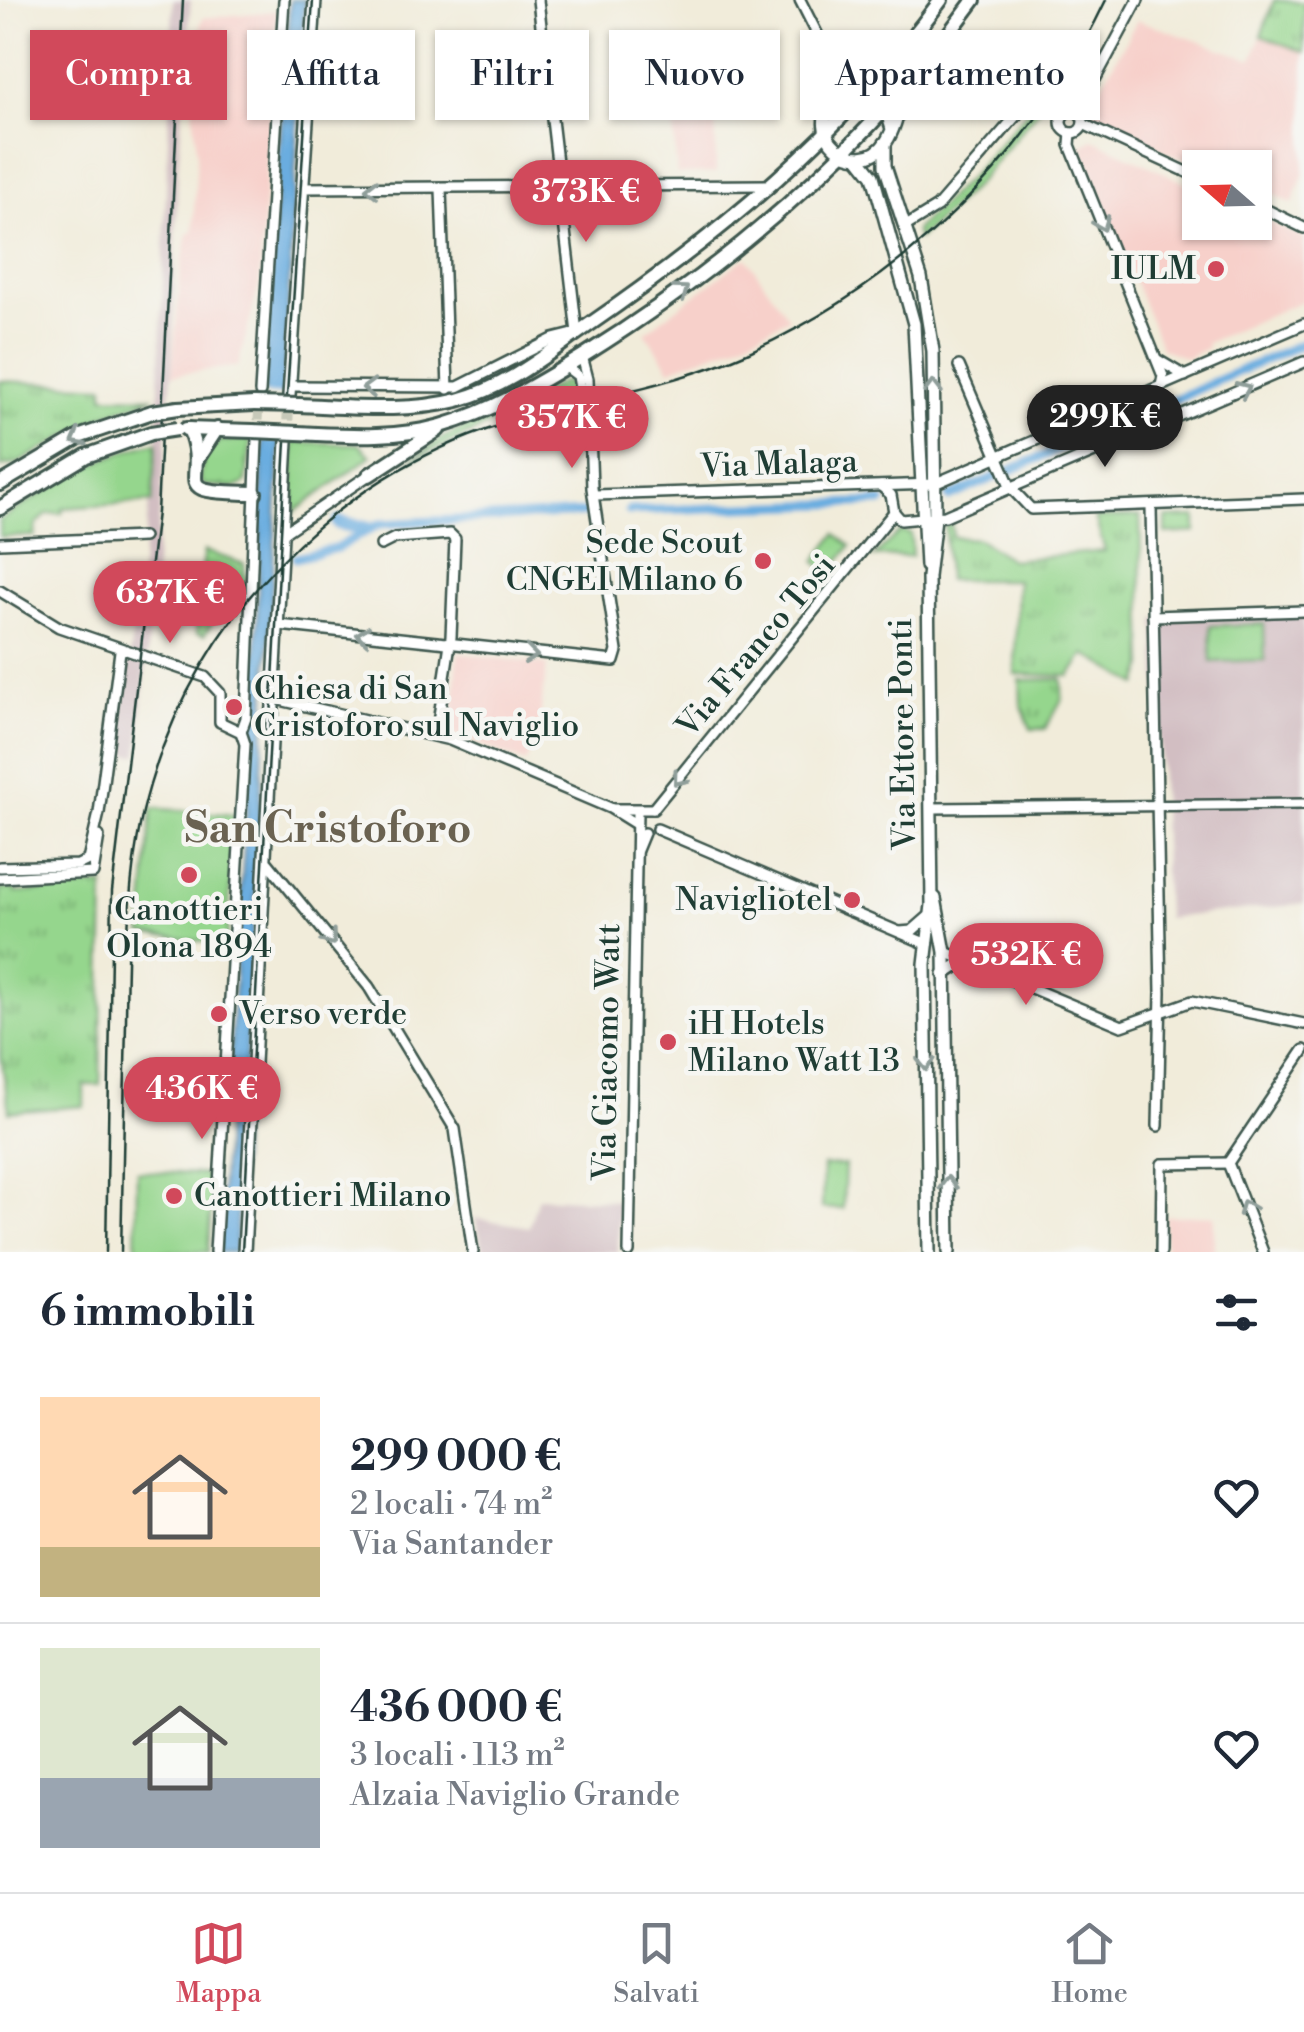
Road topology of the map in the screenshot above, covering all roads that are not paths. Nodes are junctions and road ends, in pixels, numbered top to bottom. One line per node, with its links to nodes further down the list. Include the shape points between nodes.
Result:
1 (284, 0): 49 (street)
2 (315, 0): 30 (street)
3 (538, 0): 32 (street)
4 (800, 0): 8 (street)
5 (941, 0): 9 (main road)
6 (974, 0): 10 (main road)
7 (1138, 0): 11 (street)
8 (815, 30)
9 (914, 30)
10 (950, 30)
11 (1100, 70)
12 (827, 120): 23 (street)
13 (837, 120): 23 (main road)
14 (874, 120): 25 (main road)
15 (890, 120): 21 (street)
16 (895, 120): 21 (street)
17 (1013, 120): 35 (street, via 937,207)
18 (1062, 120): 22 (street)
19 (1082, 120): 20 (street)
20 (1083, 124): 22 (street); 27 (street)
21 (892, 129): 24 (street)
22 (1071, 133): 42 (street, one-way to 42, via 1070,145)
23 (826, 134): 25 (street); 28 (main road)
24 (885, 144): 26 (street); 35 (street, Via Ettore Ponti, via 884,162)
25 (843, 153): 26 (street); 41 (main road, one-way to 25, via 735,251)
26 (858, 157): 64 (street, Via Ettore Ponti, via 873,176 914,324)
27 (1182, 170)
28 (776, 184): 29 (street); 33 (main road)
29 (744, 186): 32 (street); 33 (street)
30 (303, 188): 31 (street, one-way to 30); 50 (street)
31 (441, 188): 32 (street); 48 (street)
32 (560, 188): 37 (street)
33 (754, 203): 38 (main road)
34 (1272, 212): 36 (street)
35 (906, 226): 63 (street, Via Ettore Ponti, one-way to 35, via 930,328)
36 (1304, 228)
37 (575, 305): 38 (street); 40 (street)
38 (602, 317): 40 (main road)
39 (1304, 324): 46 (street, Via Malaga)
40 (577, 334): 41 (main road); 48 (street); 50 (main road, via 531,368 437,404 396,408)
41 (582, 356): 44 (main road); 57 (street)
42 (1156, 358): 46 (street); 47 (street)
43 (1304, 362): 66 (street, one-way to 43)
44 (566, 366): 51 (main road, via 502,403); 57 (street, via 580,381)
45 (960, 366): 58 (street)
46 (1184, 376): 47 (street, Via Malaga)
47 (1161, 386): 58 (street, Via Malaga)
48 (448, 389): 50 (street, one-way to 50)
49 (260, 392)
50 (293, 395): 61 (main road, one-way to 61, bridge, via 152,412 81,436)
51 (443, 425): 54 (main road); 60 (main road)
52 (189, 429): 53 (main road); 59 (main road); 71 (main road, bridge, via 151,433 86,456)
53 (217, 429): 55 (main road, bridge); 59 (main road)
54 (376, 435): 55 (main road); 60 (main road, via 383,456)
55 (292, 437): 76 (street)
56 (257, 440): 67 (street)
57 (591, 440): 68 (street)
58 (999, 459): 63 (street, Via Malaga); 66 (street)
59 (194, 463): 67 (main road, via 199,488)
60 (369, 474): 76 (street)
61 (3, 480)
62 (904, 483): 64 (street, Via Malaga); 65 (street, Via Malaga); 70 (street)
63 (934, 484): 64 (street, Via Malaga); 74 (street, Via Ettore Ponti)
64 (919, 485): 75 (street, Via Ettore Ponti)
65 (881, 486): 68 (street, Via Malaga); 70 (street)
66 (1010, 486): 72 (street, via 1031,509); 74 (street)
67 (255, 494): 88 (street)
68 (594, 495): 85 (street, one-way to 68, via 614,661)
69 (1304, 499): 72 (street)
70 (893, 500): 73 (street)
71 (0, 508)
72 (1151, 508): 83 (street)
73 (894, 512): 75 (street, via 901,520); 94 (street, Via Franco Tosi, one-way to 94)
74 (935, 518): 75 (street); 80 (street, Via Ettore Ponti)
75 (920, 520): 80 (street, Via Ettore Ponti)
76 (284, 532): 84 (street)
77 (144, 537): 78 (street)
78 (0, 544)
79 (382, 546): 85 (street, via 395,538 455,539)
80 (928, 578): 92 (street, Via Ettore Ponti)
81 (0, 591): 86 (street, via 59,628)
82 (1304, 611): 83 (street)
83 (1152, 616): 93 (street)
84 (279, 626): 85 (street, one-way to 84); 87 (street)
85 (448, 645): 89 (street)
86 (120, 651): 88 (street, via 204,677 220,693 220,722); 96 (street)
87 (276, 699): 89 (street); 99 (street)
88 (242, 732): 117 (street)
89 (436, 736): 91 (street)
90 (1304, 804): 93 (street)
91 (610, 808): 95 (street); 97 (street)
92 (932, 808): 93 (street); 103 (street, Via Ettore Ponti)
93 (1155, 808): 110 (street)
94 (653, 810): 95 (street); 98 (street)
95 (637, 812): 97 (street, Via Giacomo Watt)
96 (99, 814): 101 (street, via 88,860); 101 (street, via 93,874)
97 (638, 828): 98 (street); 120 (street, Via Giacomo Watt)
98 (657, 829): 105 (street)
99 (268, 864): 118 (street); 119 (street, one-way to 119, via 369,987 455,1129)
100 (0, 867): 101 (street)
101 (62, 871): 102 (street)
102 (0, 878)
103 (932, 890): 104 (street, Via Ettore Ponti); 107 (street, Via Ettore Ponti)
104 (932, 905): 105 (street, via 924,924); 106 (street, Via Ettore Ponti)
105 (899, 932): 106 (street)
106 (927, 944): 107 (street); 114 (street, Via Ettore Ponti, one-way to 114)
107 (945, 952): 108 (street); 109 (street, Via Ettore Ponti)
108 (964, 960): 109 (street); 110 (street, via 1122,1026)
109 (944, 974): 113 (street, Via Ettore Ponti)
110 (1158, 1011): 111 (street, via 1192,1001); 115 (street)
111 (1304, 1024)
112 (1304, 1050): 116 (street)
113 (947, 1113): 114 (street); 122 (street, Via Ettore Ponti, one-way to 113)
114 (927, 1114): 121 (street, Via Ettore Ponti)
115 (1158, 1126)
116 (1228, 1163): 123 (street, via 1162,1164); 124 (street, one-way to 116)
117 (215, 1252)
118 (244, 1252)
119 (473, 1252)
120 (629, 1252)
121 (929, 1252)
122 (949, 1252)
123 (1161, 1252)
124 (1263, 1252)

